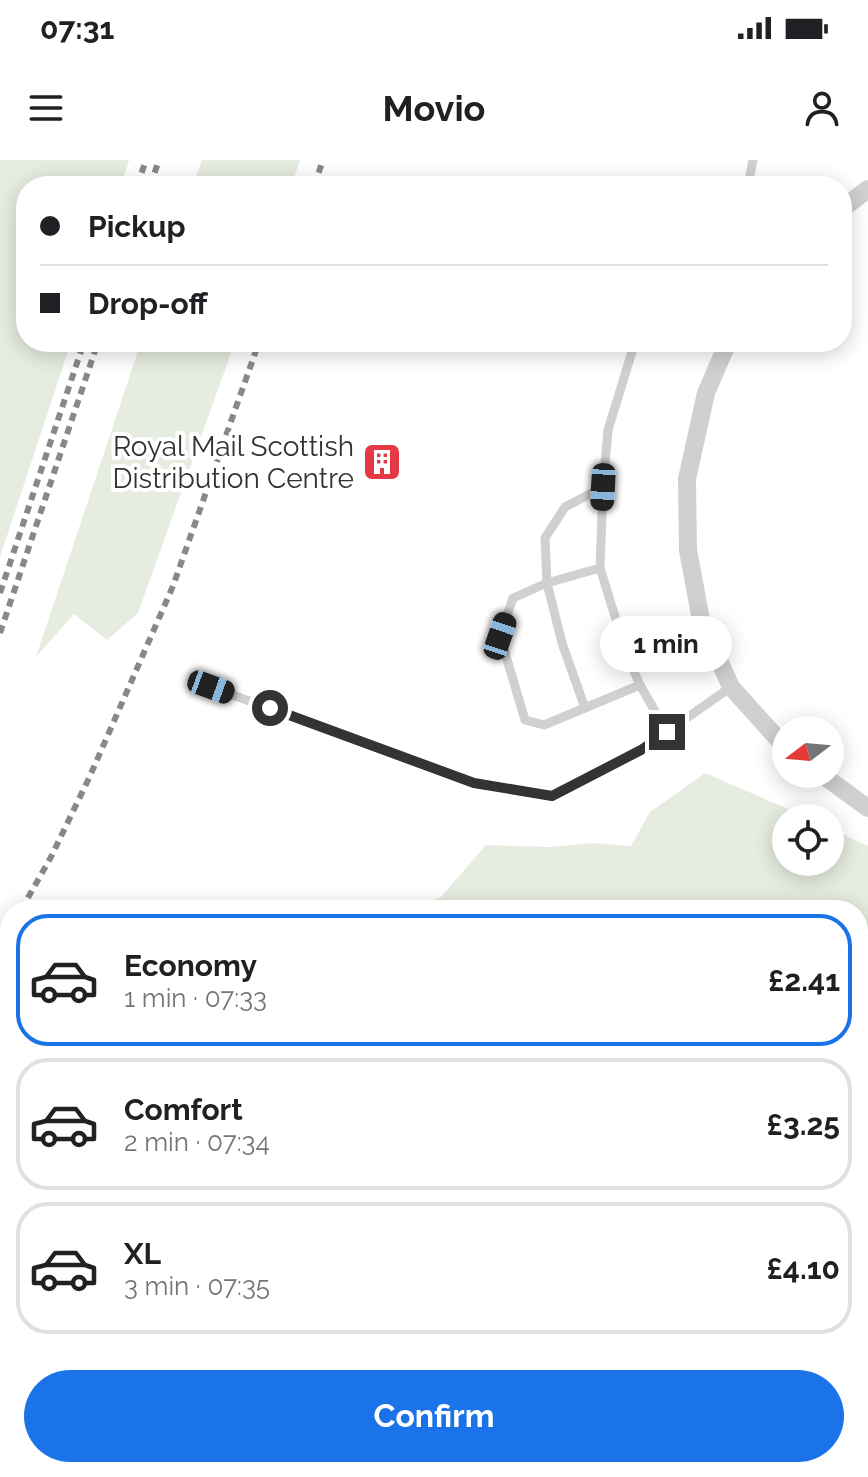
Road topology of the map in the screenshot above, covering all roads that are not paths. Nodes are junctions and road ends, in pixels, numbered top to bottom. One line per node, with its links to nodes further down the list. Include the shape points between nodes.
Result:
1 (868, 189): 2 (street)
2 (852, 201)
3 (632, 352): 5 (lane, via 608,430)
4 (724, 352): 10 (street, via 706,393 687,479 688,550 701,620)
5 (603, 487): 6 (lane); 7 (lane, via 565,507 545,538)
6 (600, 568): 7 (lane); 8 (lane)
7 (547, 583): 11 (lane); 11 (lane, via 513,598 500,636 525,720 544,725)
8 (640, 685): 11 (lane); 12 (lane)
9 (211, 687): 12 (lane, via 474,783 552,796)
10 (731, 687): 12 (lane); 13 (street)
11 (585, 708)
12 (667, 732)
13 (772, 732)
14 (840, 788): 15 (street)
15 (868, 808)

